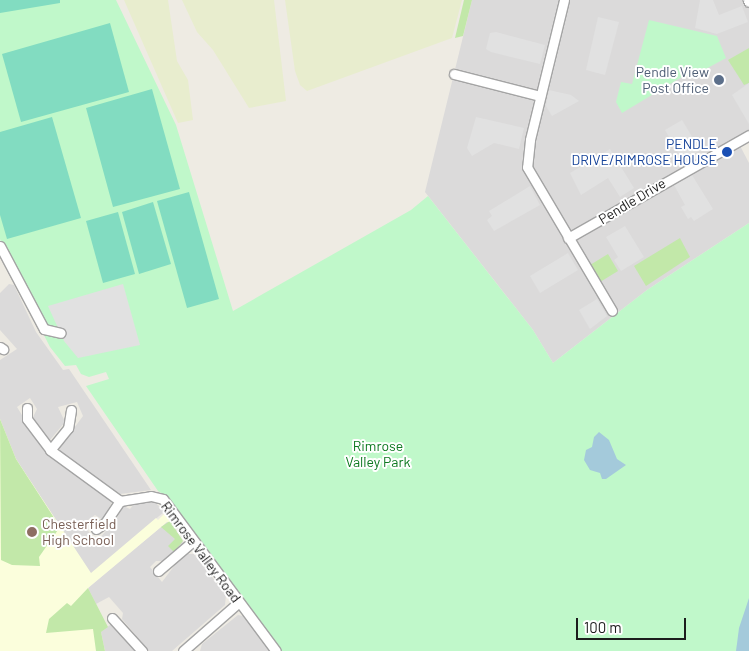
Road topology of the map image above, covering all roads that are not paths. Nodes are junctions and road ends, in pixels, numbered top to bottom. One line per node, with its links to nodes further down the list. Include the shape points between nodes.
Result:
1 (564, 0): 3 (street)
2 (454, 74): 3 (street)
3 (540, 96): 5 (street, via 527,167)
4 (749, 135): 5 (street, Pendle Drive)
5 (568, 238): 7 (street)
6 (0, 246): 8 (street, via 44,329)
7 (612, 311)
8 (61, 333)
9 (27, 408): 11 (street, via 27,419)
10 (71, 410): 11 (street, via 68,428)
11 (50, 450): 12 (street)
12 (120, 502): 13 (street, via 105,524); 14 (street, Rimrose Valley Road, via 160,497)
13 (96, 529)
14 (192, 542): 15 (street); 16 (street, Rimrose Valley Road)
15 (158, 571)
16 (239, 602): 18 (street); 20 (street, Rimrose Valley Road)
17 (112, 618): 19 (street)
18 (188, 650)
19 (142, 651)
20 (276, 651)

